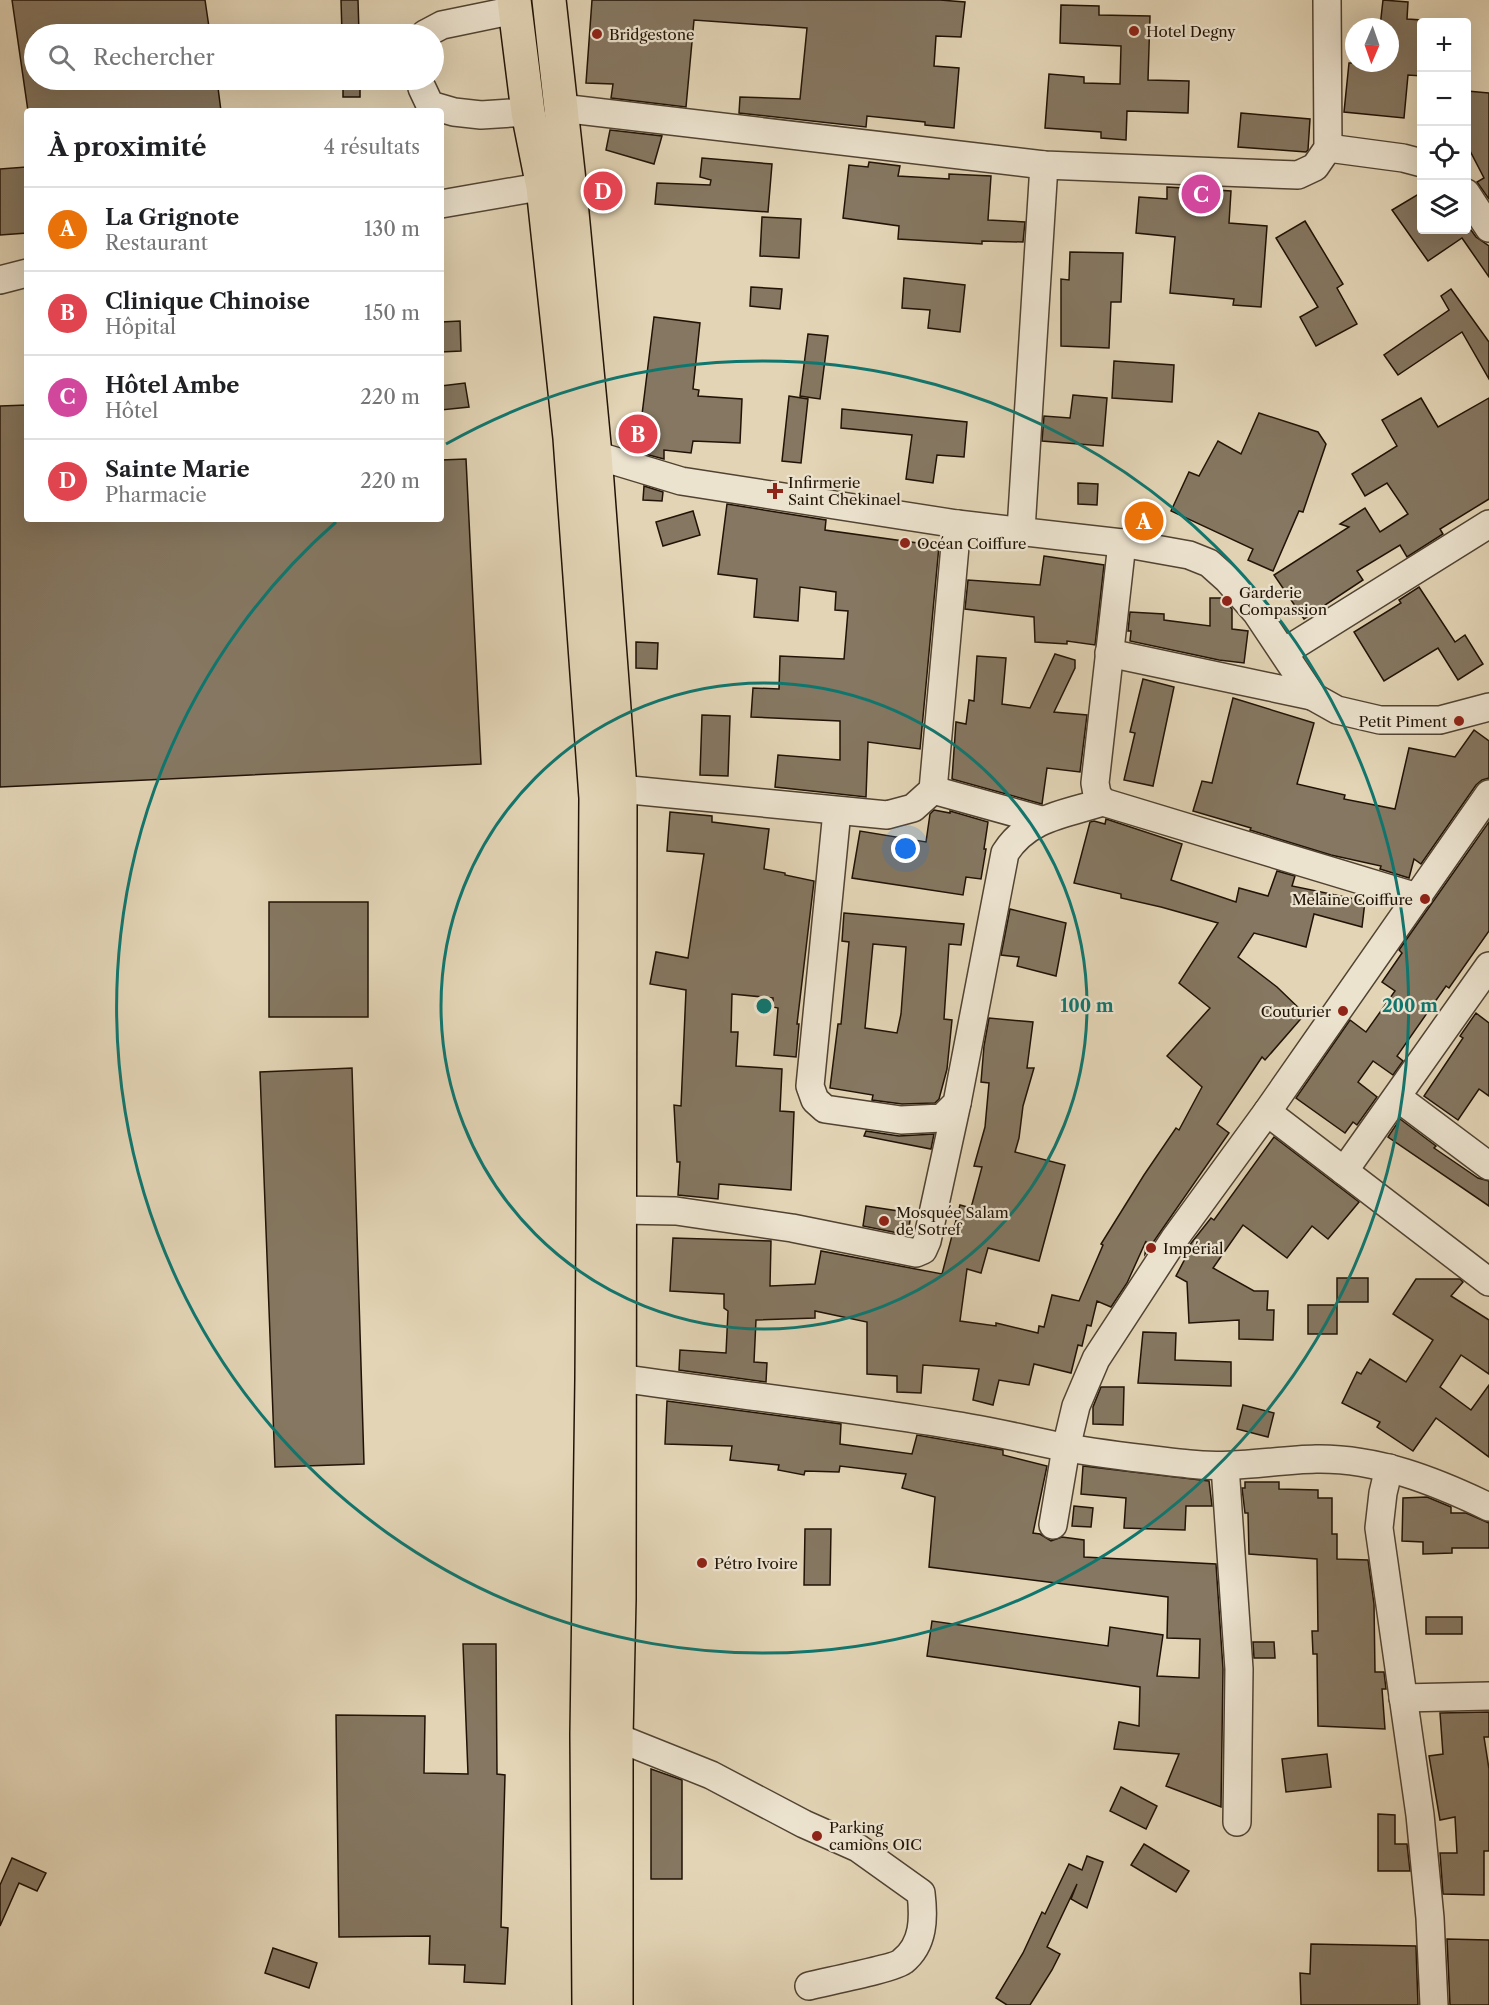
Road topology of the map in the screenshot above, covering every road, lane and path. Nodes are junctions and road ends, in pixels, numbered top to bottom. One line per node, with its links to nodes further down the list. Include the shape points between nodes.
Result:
1 (549, 0): 7 (main road)
2 (1327, 0): 10 (street)
3 (514, 5): 4 (street); 9 (main road)
4 (444, 24)
5 (423, 90): 6 (street, via 429,105)
6 (440, 108)
7 (561, 108): 12 (street); 13 (main road)
8 (444, 109): 9 (street, via 481,115)
9 (528, 112): 13 (main road)
10 (1328, 148): 11 (street); 12 (street, via 1316,167 1298,175)
11 (1417, 161)
12 (1044, 165): 22 (street)
13 (556, 184): 15 (street); 19 (main road); 51 (main road, via 596,798 592,1367)
14 (1471, 199): 16 (street)
15 (444, 203)
16 (1489, 228)
17 (24, 274): 18 (street)
18 (0, 280)
19 (595, 455): 20 (street, via 681,481); 28 (main road)
20 (957, 524): 22 (street); 29 (street)
21 (1489, 524): 24 (street)
22 (1021, 530): 23 (street)
23 (1122, 543): 24 (street, via 1189,555 1209,563 1256,612); 25 (street)
24 (1284, 652): 26 (street)
25 (1109, 653): 26 (street); 31 (street, via 1095,783)
26 (1312, 696): 27 (street, via 1337,710 1380,720 1440,720)
27 (1489, 707)
28 (620, 789): 32 (street); 41 (main road)
29 (933, 790): 32 (street, via 913,808 887,815); 33 (street)
30 (1489, 794): 34 (street)
31 (1103, 802): 33 (street); 34 (street)
32 (837, 811): 37 (street, via 810,1086 815,1100 825,1109 901,1120 942,1118)
33 (1041, 820): 37 (street, via 1012,842 1005,853)
34 (1417, 897): 38 (street)
35 (1489, 966): 36 (street)
36 (1397, 1097): 39 (street); 40 (street)
37 (957, 1103): 41 (street, via 927,1241 923,1250 916,1253 792,1228 676,1211)
38 (1267, 1112): 40 (street); 44 (street, via 1176,1238 1096,1359 1076,1406)
39 (1489, 1166)
40 (1344, 1171): 42 (street)
41 (619, 1210): 43 (main road)
42 (1489, 1282)
43 (620, 1378): 44 (street, via 970,1428); 51 (main road)
44 (1066, 1448): 45 (street); 48 (street)
45 (1225, 1466): 46 (street, via 1317,1459); 52 (street, via 1239,1669)
46 (1389, 1468): 47 (street, via 1452,1489); 50 (street, via 1379,1528)
47 (1489, 1507)
48 (1053, 1525)
49 (1489, 1696): 50 (street)
50 (1403, 1698): 56 (street, via 1420,1815)
51 (602, 1736): 53 (street, via 711,1775 858,1848 921,1893 924,1919 918,1943 902,1963); 54 (main road); 55 (main road)
52 (1237, 1822)
53 (809, 1986)
54 (589, 2005)
55 (616, 2005)
56 (1434, 2005)

